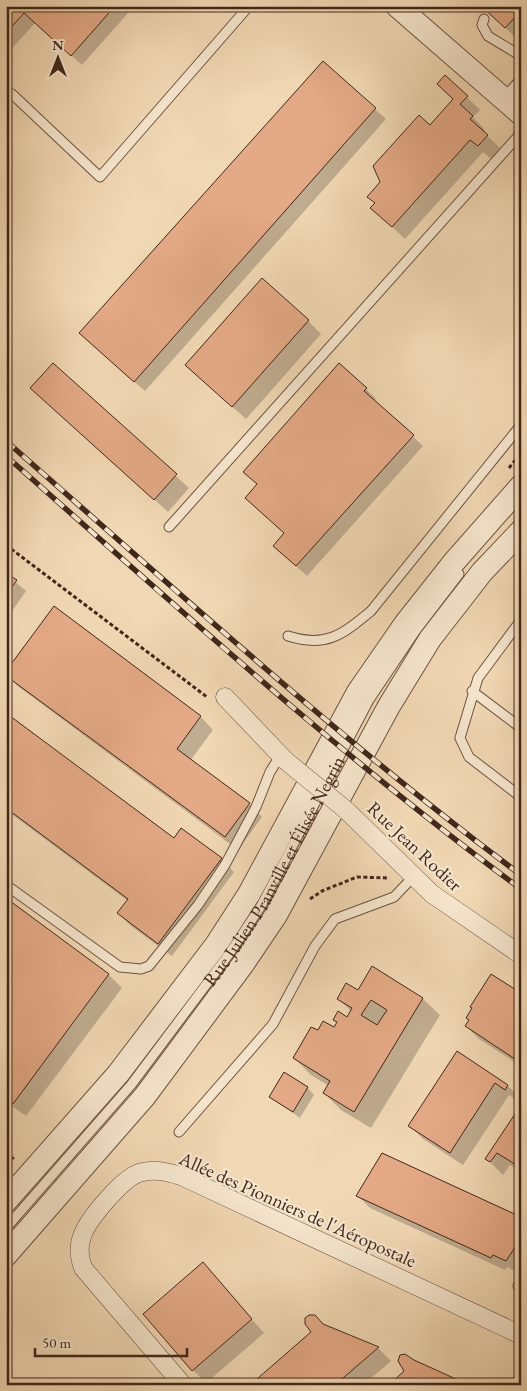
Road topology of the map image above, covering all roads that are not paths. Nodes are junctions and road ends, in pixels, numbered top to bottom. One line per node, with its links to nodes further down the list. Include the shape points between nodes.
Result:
1 (249, 6): 6 (lane, via 100,177 12,94)
2 (397, 6): 7 (street)
3 (484, 19): 4 (lane, via 484,31 488,36)
4 (521, 56)
5 (521, 79): 7 (lane)
6 (6, 99)
7 (503, 99): 8 (street)
8 (521, 114)
9 (521, 133): 14 (lane)
10 (521, 425): 18 (lane, via 370,610 353,626 320,641)
11 (521, 486): 17 (street, Rue Julien Pranville et Élisée Negrin)
12 (521, 501): 13 (lane, Rue Julien Pranville et Élisée Negrin)
13 (514, 523): 31 (street, Rue Julien Pranville et Élisée Negrin, via 482,572 430,639 388,706 276,915 243,964 145,1096)
14 (170, 527)
15 (462, 569): 21 (lane, Rue Julien Pranville et Élisée Negrin)
16 (521, 620): 19 (lane)
17 (405, 624): 21 (lane); 29 (street, Rue Julien Pranville et Élisée Negrin, via 358,692 249,894 216,945 118,1074)
18 (288, 636)
19 (472, 691): 22 (lane); 24 (lane, via 460,738 469,757)
20 (225, 696): 23 (street, Rue Jean Rodier)
21 (369, 700): 30 (lane, Rue Julien Pranville et Élisée Negrin, via 261,906 229,954 131,1085)
22 (521, 728)
23 (283, 758): 25 (street, Rue Jean Rodier, bridge, via 346,810); 26 (lane, via 270,772 256,807 225,865 149,966 141,969 120,967)
24 (521, 797)
25 (413, 877): 27 (street, Rue Jean Rodier, via 450,908); 28 (lane, via 394,897 335,919 315,946 273,1024)
26 (6, 885)
27 (521, 956)
28 (179, 1132)
29 (6, 1201)
30 (6, 1228)
31 (6, 1255)
32 (521, 1335): 33 (street, Allée des Pionniers de l'Aéropostale, via 180,1176 152,1170 131,1177 90,1221 82,1235 80,1258 82,1268)
33 (183, 1385)

